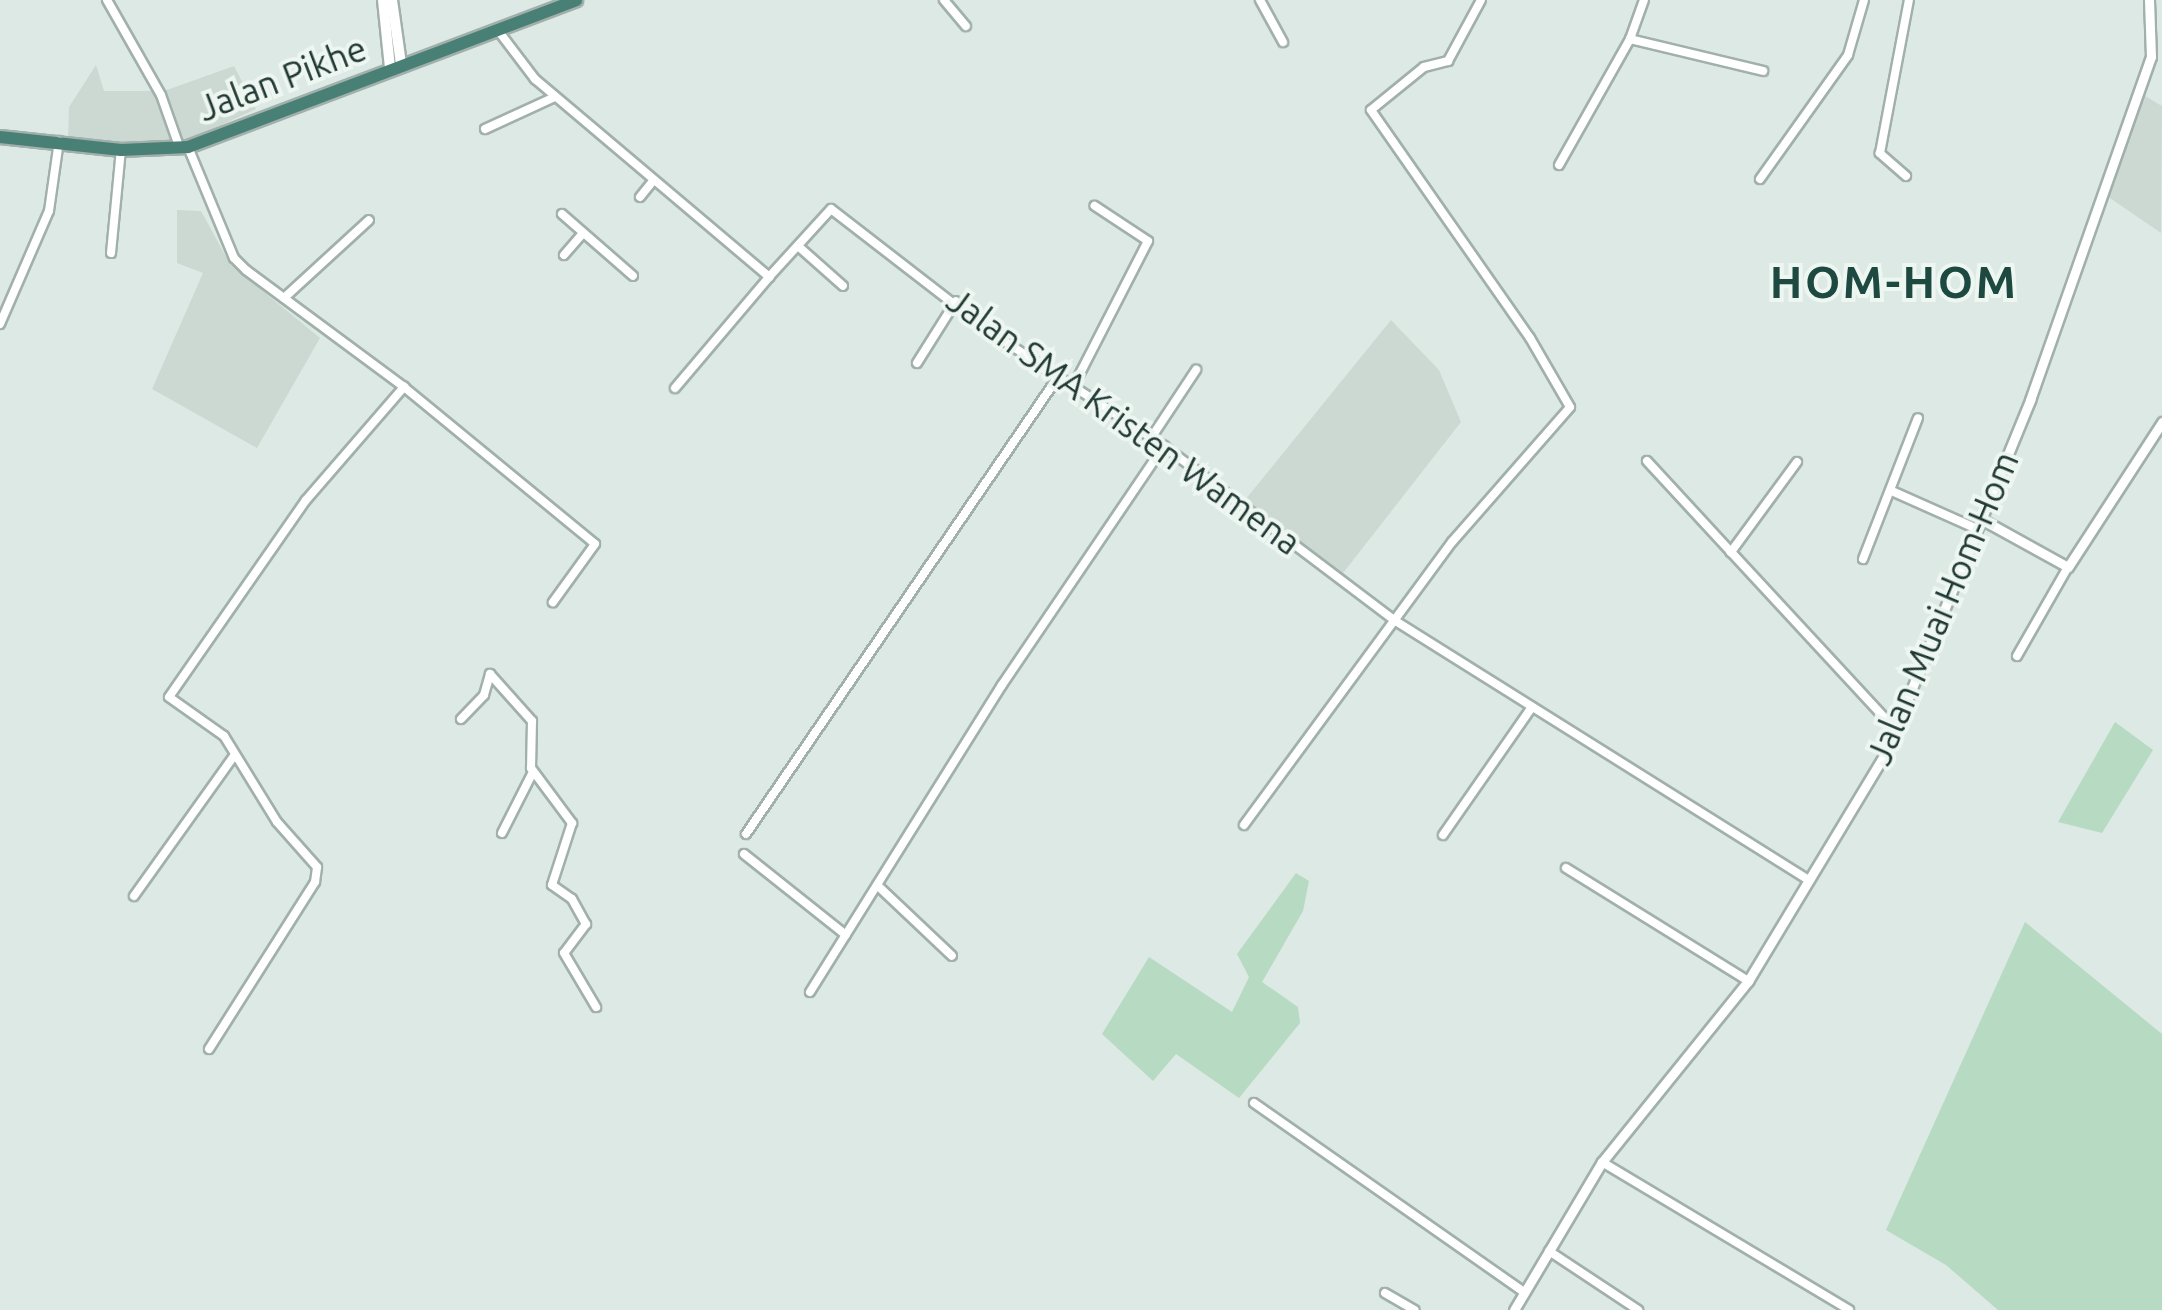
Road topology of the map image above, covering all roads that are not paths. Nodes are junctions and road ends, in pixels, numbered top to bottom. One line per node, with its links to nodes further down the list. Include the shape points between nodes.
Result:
1 (107, 0): 22 (street)
2 (382, 0): 16 (main road)
3 (392, 0): 16 (main road)
4 (576, 0): 13 (highway, Jalan Pikhe)
5 (944, 0): 12 (street)
6 (1260, 0): 15 (street)
7 (1481, 0): 60 (street, via 1448,61 1424,67 1370,110 1530,338 1570,407)
8 (1644, 0): 14 (street)
9 (1864, 0): 26 (street, via 1848,55)
10 (1910, 0): 25 (street, via 1880,153)
11 (2149, 0): 55 (street, Jalan Muai Hom-Hom, via 2151,57 2030,400)
12 (966, 26)
13 (497, 29): 16 (highway, Jalan Pikhe); 18 (street)
14 (1630, 40): 17 (street); 24 (street)
15 (1283, 42)
16 (395, 66): 22 (highway, Jalan Pikhe)
17 (1763, 71)
18 (555, 97): 19 (street); 27 (street)
19 (485, 129)
20 (0, 137): 21 (highway, Jalan Pikhe)
21 (60, 141): 23 (highway, Jalan Pikhe); 41 (street, via 49,211)
22 (184, 148): 23 (highway, Jalan Pikhe); 39 (street, via 234,258)
23 (121, 150): 34 (street)
24 (1560, 165)
25 (1906, 176)
26 (1760, 179)
27 (652, 182): 28 (street); 37 (street)
28 (640, 196)
29 (1095, 206): 46 (street, via 1148,240)
30 (562, 214): 32 (street)
31 (369, 220): 39 (street)
32 (582, 234): 35 (street); 36 (street)
33 (798, 246): 37 (street, Jalan SMA Kristen Wamena); 38 (street); 40 (street, Jalan SMA Kristen Wamena, via 831,208)
34 (111, 253)
35 (564, 255)
36 (632, 276)
37 (769, 277): 47 (street, Jalan SMA Kristen Wamena)
38 (843, 286)
39 (284, 298): 45 (street)
40 (956, 301): 42 (street); 44 (street, Jalan SMA Kristen Wamena)
41 (0, 324)
42 (917, 363)
43 (1196, 370): 50 (street)
44 (1058, 376): 46 (street, Jalan SMA Kristen Wamena); 69 (street)
45 (404, 387): 59 (street, via 595,544); 65 (street, via 306,500 169,697 224,736)
46 (1073, 387): 50 (street, Jalan SMA Kristen Wamena)
47 (675, 388)
48 (1918, 418): 54 (street)
49 (2162, 422): 58 (street)
50 (1151, 438): 51 (street, Jalan SMA Kristen Wamena)
51 (1164, 446): 60 (street, Jalan SMA Kristen Wamena); 74 (street)
52 (1647, 461): 56 (street)
53 (1797, 462): 56 (street)
54 (1894, 492): 55 (street); 57 (street)
55 (1979, 524): 58 (street); 64 (street, Jalan Muai Hom-Hom)
56 (1731, 552): 64 (street)
57 (1863, 559)
58 (2068, 567): 61 (street)
59 (553, 602)
60 (1394, 620): 62 (street, Jalan SMA Kristen Wamena); 67 (street)
61 (2017, 656)
62 (1532, 707): 70 (street); 73 (street, Jalan SMA Kristen Wamena)
63 (460, 719): 66 (street, via 484,695 490,674 532,722)
64 (1896, 730): 73 (street, Jalan Muai Hom-Hom)
65 (234, 756): 75 (street); 81 (street, via 317,874)
66 (533, 772): 68 (street); 80 (street, via 572,822 552,885 572,900 586,924 564,952)
67 (1244, 825)
68 (502, 833)
69 (746, 834)
70 (1443, 835)
71 (744, 854): 76 (street)
72 (1566, 868): 78 (street)
73 (1808, 880): 78 (street, Jalan Muai Hom-Hom)
74 (877, 885): 76 (street); 77 (street)
75 (134, 896)
76 (846, 935): 79 (street)
77 (952, 956)
78 (1748, 981): 83 (street, Jalan Muai Hom-Hom)
79 (810, 992)
80 (596, 1006)
81 (209, 1049)
82 (1254, 1103): 86 (street)
83 (1602, 1162): 84 (street, Jalan Muai Hom-Hom); 90 (street)
84 (1548, 1251): 86 (street, Jalan Muai Hom-Hom); 89 (street)
85 (1386, 1293): 87 (street)
86 (1524, 1293): 88 (street, Jalan Muai Hom-Hom)
87 (1414, 1310)
88 (1514, 1310)
89 (1638, 1310)
90 (1849, 1310)

